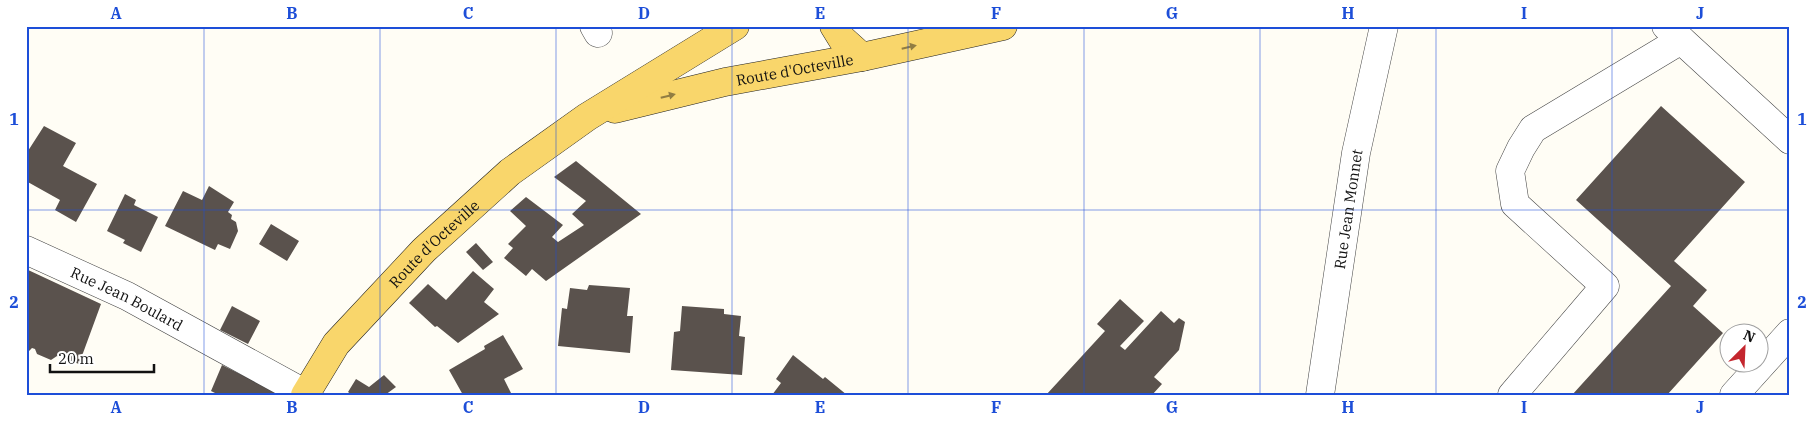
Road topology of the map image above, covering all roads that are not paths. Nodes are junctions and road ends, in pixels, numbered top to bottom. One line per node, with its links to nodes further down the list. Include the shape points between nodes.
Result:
1 (735, 26): 7 (main road, Route d'Octeville)
2 (834, 26): 6 (main road, via 842,39)
3 (1384, 26): 12 (street, Rue Jean Monnet, via 1356,153)
4 (989, 27): 6 (main road, Route d'Octeville, one-way to 4)
5 (1674, 33): 8 (street); 13 (street, via 1533,129 1510,171 1515,204 1605,286)
6 (862, 57): 7 (main road, Route d'Octeville, one-way to 6, via 725,82)
7 (587, 116): 11 (main road, Route d'Octeville, via 510,172 424,250 336,344)
8 (1790, 140)
9 (26, 250): 11 (street, Rue Jean Boulard, via 127,296)
10 (1790, 333): 14 (street)
11 (305, 394)
12 (1320, 395)
13 (1512, 395)
14 (1734, 395)

